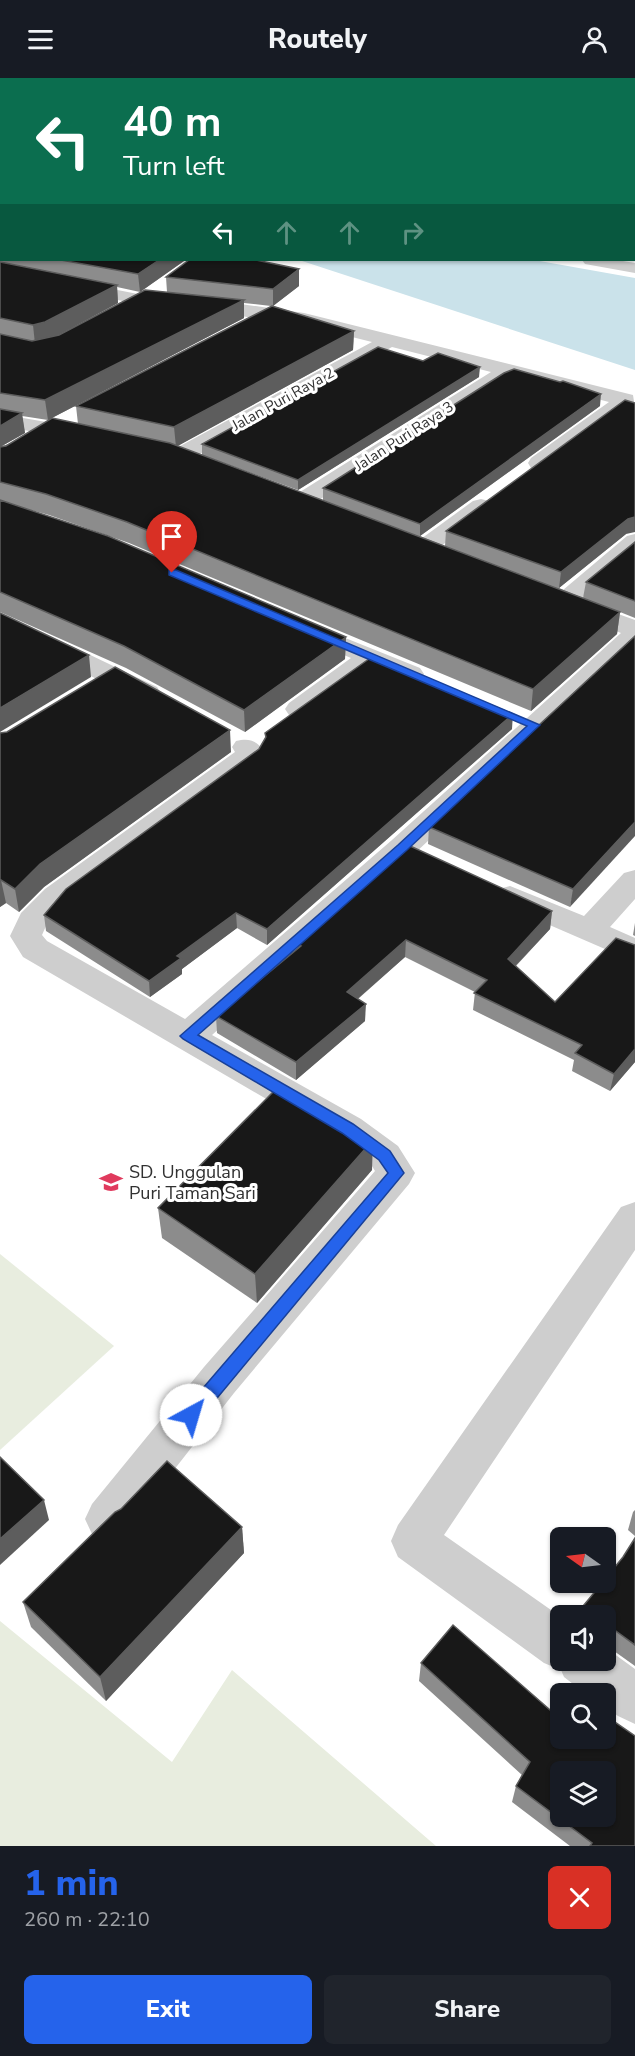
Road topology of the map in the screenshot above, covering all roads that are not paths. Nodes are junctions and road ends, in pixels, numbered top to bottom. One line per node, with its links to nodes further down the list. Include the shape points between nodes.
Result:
1 (19, 261): 5 (street)
2 (596, 261): 3 (street)
3 (635, 268)
4 (0, 272): 5 (street)
5 (156, 292): 6 (street, via 213,306); 7 (street)
6 (272, 314): 8 (street); 9 (street)
7 (113, 316)
8 (241, 330)
9 (388, 341): 10 (street); 18 (street, Jalan Puri Raya 2)
10 (508, 369): 11 (street); 23 (street, Jalan Puri Raya 3)
11 (630, 400): 20 (street)
12 (80, 413): 14 (street)
13 (0, 420): 14 (street)
14 (51, 429): 15 (street); 16 (street)
15 (101, 438)
16 (20, 447)
17 (156, 451): 18 (street)
18 (179, 456): 19 (street)
19 (201, 465)
20 (518, 478)
21 (499, 492): 27 (street)
22 (278, 494): 23 (street)
23 (300, 502): 24 (street)
24 (322, 511)
25 (400, 541): 27 (street)
26 (635, 541): 31 (street, via 551,597)
27 (422, 549): 28 (street)
28 (443, 557)
29 (0, 621): 34 (street)
30 (284, 621): 33 (street)
31 (635, 629)
32 (635, 634): 38 (street, via 524,721)
33 (370, 657): 35 (street); 44 (street, via 255,735 248,756 56,896 32,921 26,936 35,949)
34 (117, 676): 36 (street); 37 (street)
35 (430, 682)
36 (87, 694)
37 (168, 704)
38 (403, 848): 39 (street); 44 (street)
39 (436, 862)
40 (635, 880): 42 (street)
41 (479, 882): 42 (street)
42 (588, 931): 43 (street)
43 (635, 951)
44 (188, 1036): 46 (street, via 348,1129 385,1156 396,1173 219,1380)
45 (635, 1218): 47 (street, via 414,1540)
46 (108, 1519)
47 (550, 1638)
48 (596, 1671): 49 (street)
49 (635, 1699)

